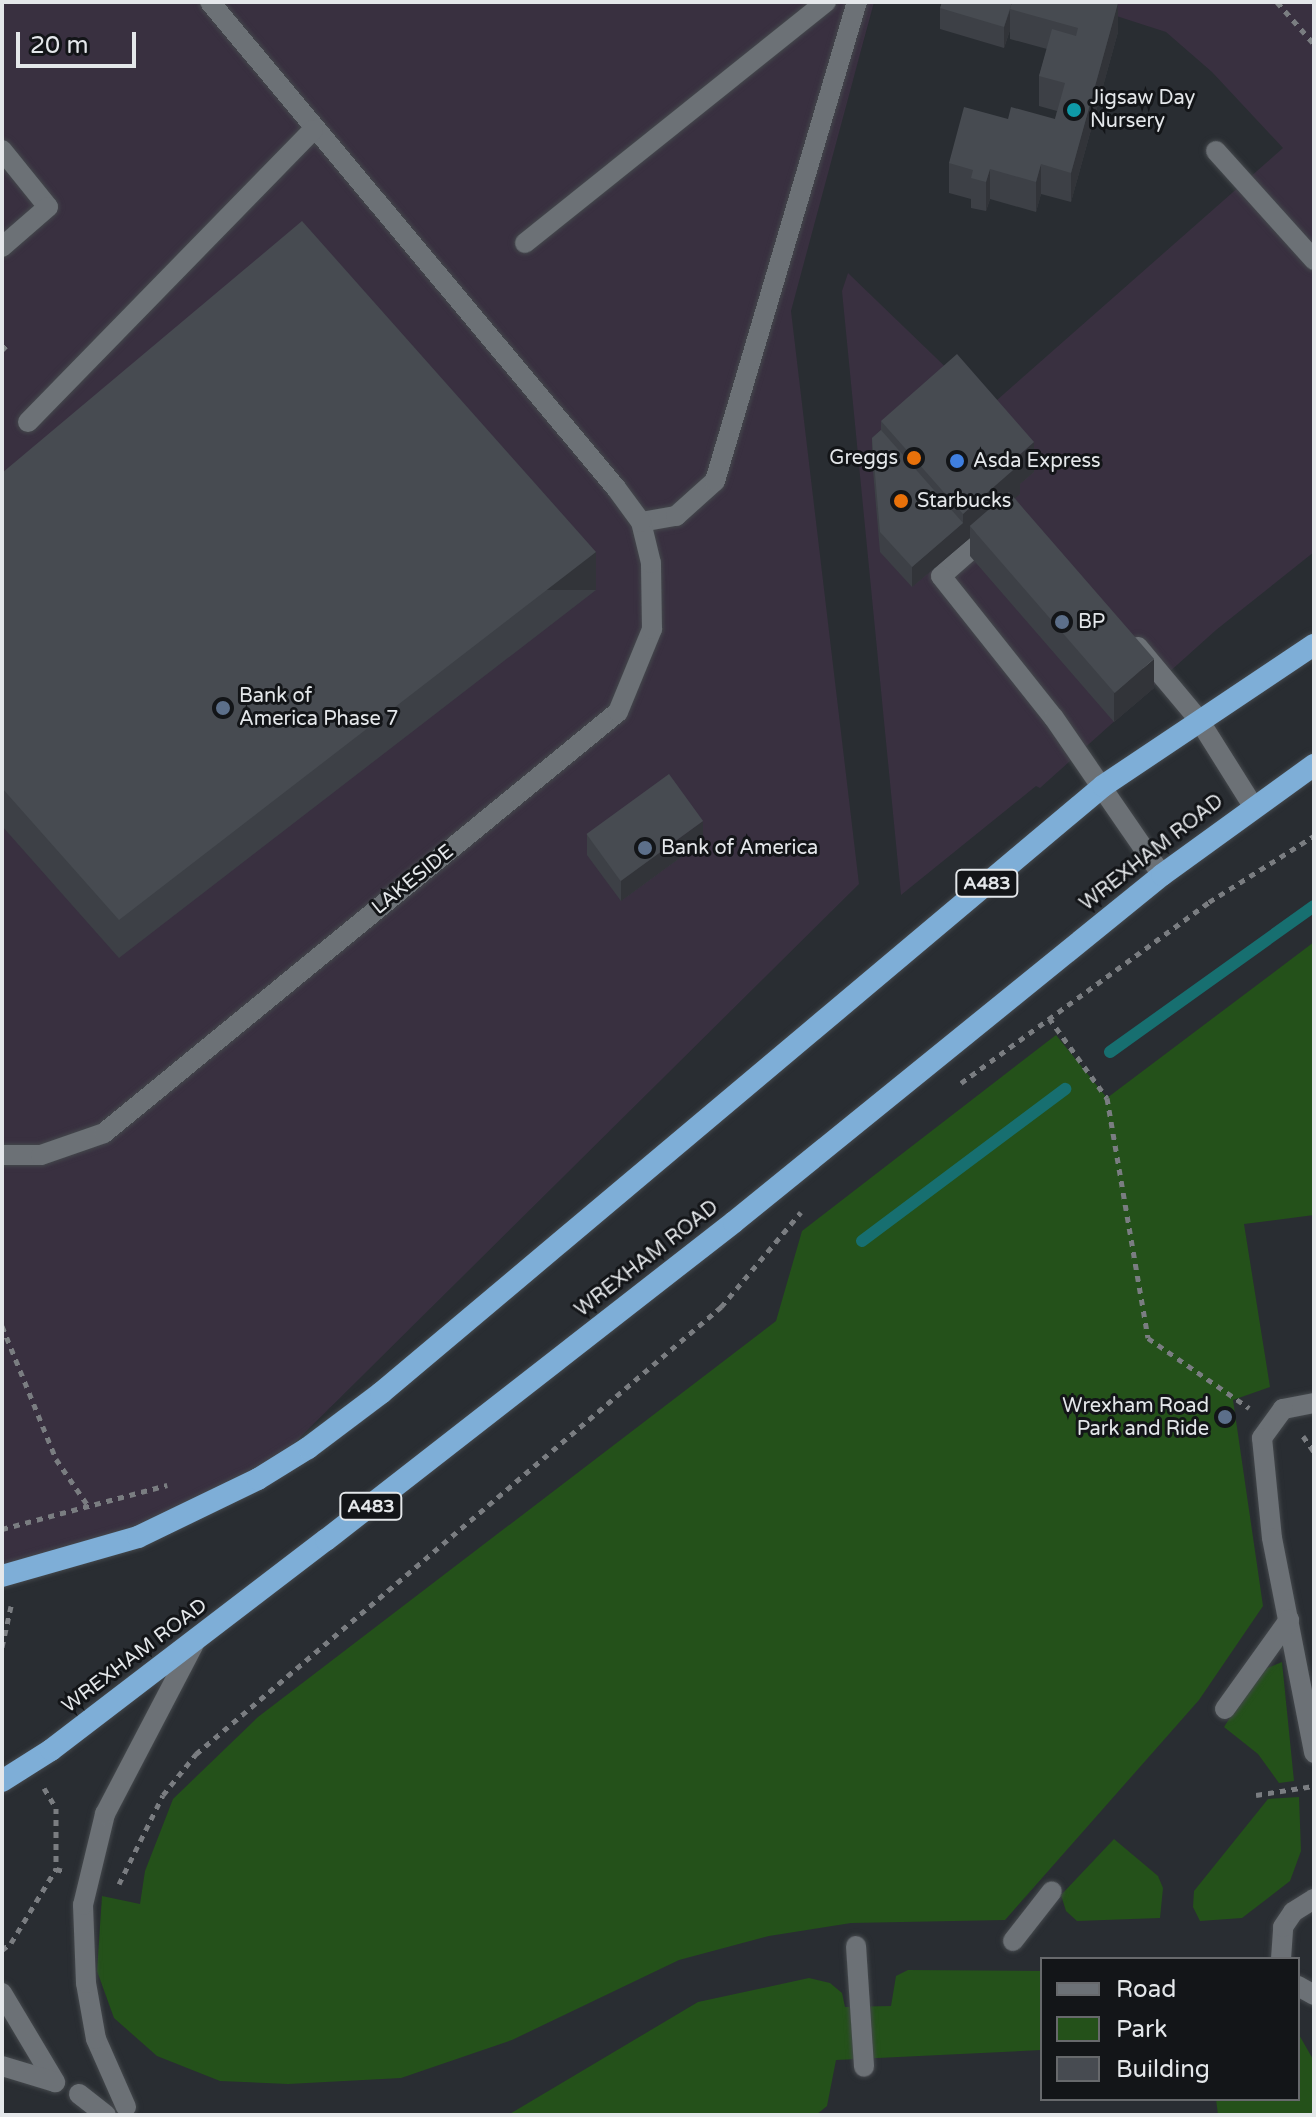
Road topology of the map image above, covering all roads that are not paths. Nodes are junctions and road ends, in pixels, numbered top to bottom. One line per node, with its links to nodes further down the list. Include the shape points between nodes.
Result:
1 (210, 2): 4 (street, LAKESIDE)
2 (826, 2): 7 (street)
3 (857, 2): 12 (street, via 715,481 676,516)
4 (313, 130): 10 (street); 12 (street, LAKESIDE)
5 (2, 150): 8 (street, via 48,207)
6 (1216, 151): 9 (street)
7 (525, 243)
8 (2, 247)
9 (1314, 260)
10 (28, 422)
11 (1009, 516): 17 (street, via 941,576)
12 (641, 522): 20 (street, LAKESIDE, via 651,563 652,629 618,712 104,1133 41,1155)
13 (1120, 625): 15 (street)
14 (1314, 645): 15 (highway, A483)
15 (1199, 720): 17 (highway, A483); 18 (street)
16 (1314, 765): 18 (highway, WREXHAM ROAD / A483)
17 (1103, 786): 19 (street); 22 (highway, A483, via 381,1393 308,1448 258,1479 138,1537)
18 (1253, 806): 19 (highway, WREXHAM ROAD / A483)
19 (1162, 875): 24 (highway, WREXHAM ROAD / A483, via 734,1222)
20 (2, 1155)
21 (1314, 1403): 23 (street, via 1283,1409 1269,1422 1262,1455)
22 (2, 1576)
23 (1289, 1620): 25 (street); 26 (street)
24 (197, 1638): 27 (highway, WREXHAM ROAD / A483); 37 (street, via 105,1814 83,1905 86,1983 96,2039)
25 (1225, 1709)
26 (1314, 1753)
27 (2, 1781)
28 (1052, 1891): 30 (street)
29 (1314, 1899): 32 (street, via 1293,1912 1283,1927)
30 (1013, 1941)
31 (856, 1946): 35 (street)
32 (1281, 1957)
33 (2, 1993): 34 (street, via 55,2082)
34 (2, 2066)
35 (864, 2067)
36 (79, 2094): 38 (street)
37 (126, 2107)
38 (106, 2115)

